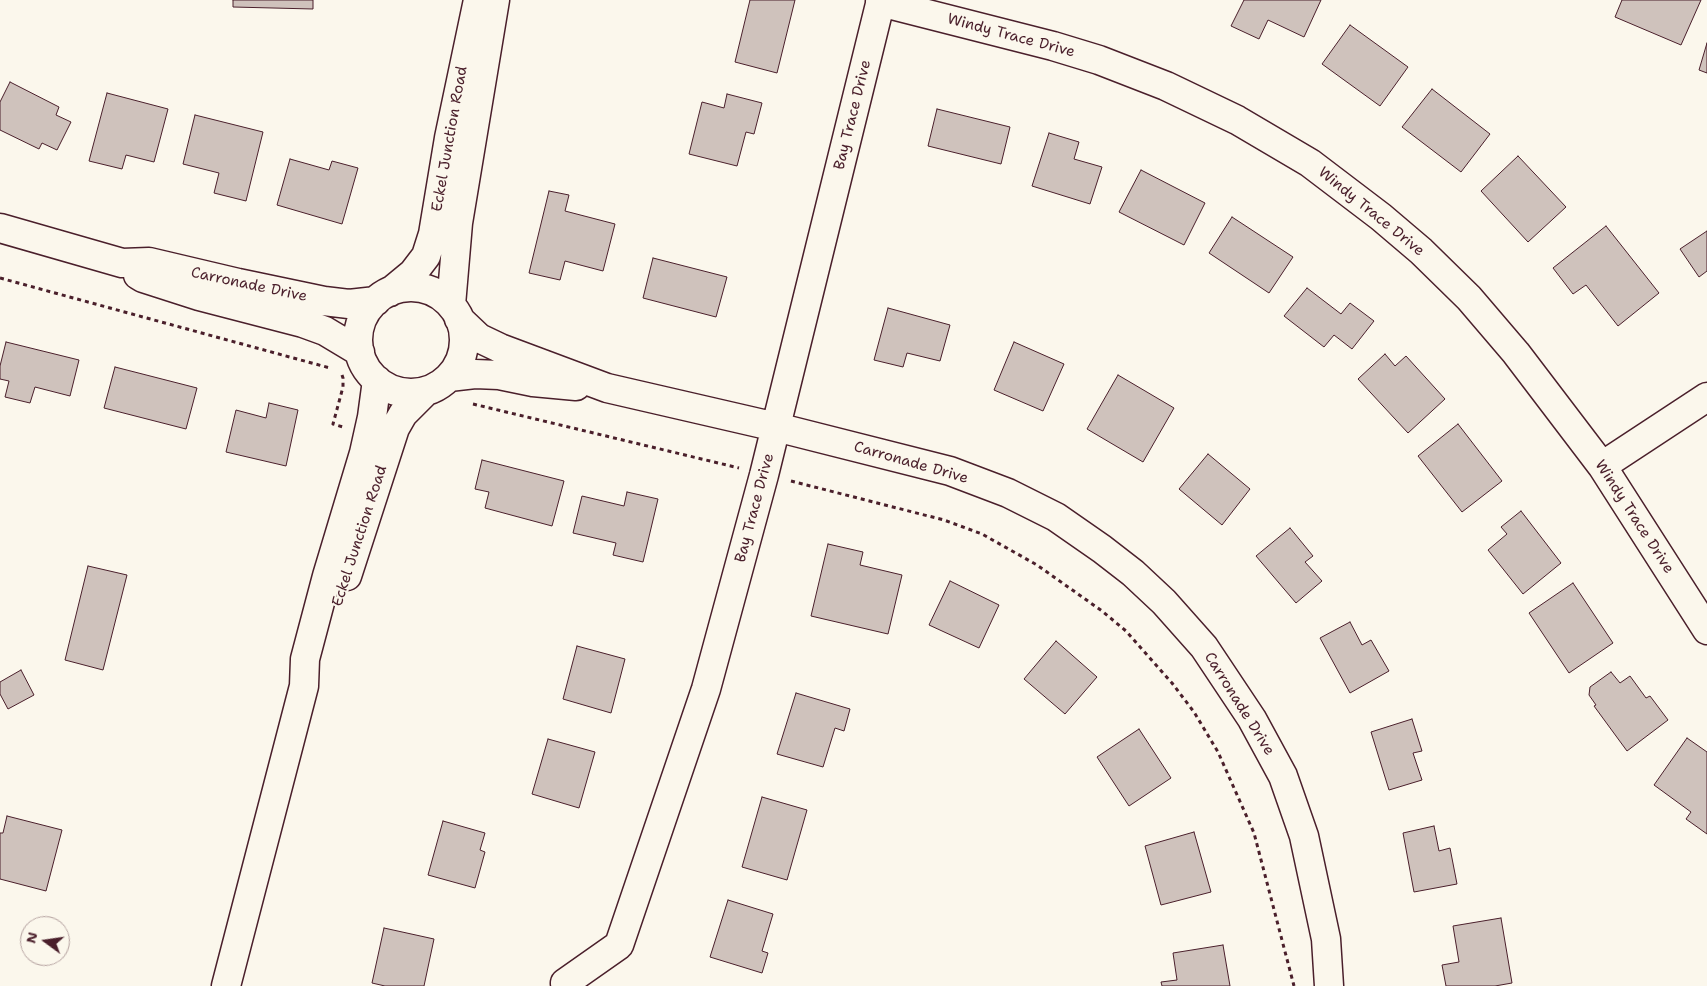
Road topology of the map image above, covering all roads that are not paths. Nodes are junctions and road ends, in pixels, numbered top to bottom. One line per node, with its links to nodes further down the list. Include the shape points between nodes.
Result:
1 (478, 0): 6 (street, Eckel Junction Road, via 426,256 412,273)
2 (495, 0): 7 (street, Eckel Junction Road, via 458,222)
3 (880, 1): 14 (street, Bay Trace Drive); 15 (street, Windy Trace Drive, via 1098,60 1166,86 1237,120 1310,163 1421,250 1468,298 1516,353)
4 (0, 228): 5 (street, Carronade Drive)
5 (122, 263): 6 (street, Carronade Drive, via 148,262 324,301 349,304); 8 (street, Carronade Drive, via 142,278 325,331)
6 (383, 296): 7 (street, via 406,288 422,288 438,294); 8 (street, Eckel Junction Road, via 366,314 360,326)
7 (455, 312): 9 (street, Eckel Junction Road, via 463,334 463,349); 11 (street, Carronade Drive, via 479,338)
8 (360, 352): 10 (street, Eckel Junction Road, via 366,368)
9 (449, 377): 11 (street, Carronade Drive, via 499,375 533,382); 12 (street, Eckel Junction Road)
10 (377, 380): 12 (street, Eckel Junction Road, via 391,389 407,393); 17 (street, Eckel Junction Road, via 364,453 305,659)
11 (607, 388): 14 (street, Carronade Drive)
12 (424, 392): 17 (street, Eckel Junction Road, via 403,414 395,428 319,661)
13 (1707, 397): 15 (street)
14 (776, 427): 18 (street, Carronade Drive, via 950,471 1008,494 1056,517 1133,573 1204,647 1252,719 1283,776 1304,836); 19 (street, Bay Trace Drive, via 706,689 619,945)
15 (1602, 466): 16 (street, Windy Trace Drive)
16 (1707, 630)
17 (304, 686): 20 (street, Eckel Junction Road)
18 (1326, 939): 21 (street, Carronade Drive); 22 (street, Carronade Drive)
19 (565, 983)
20 (226, 986)
21 (1329, 986)
22 (1345, 986)

